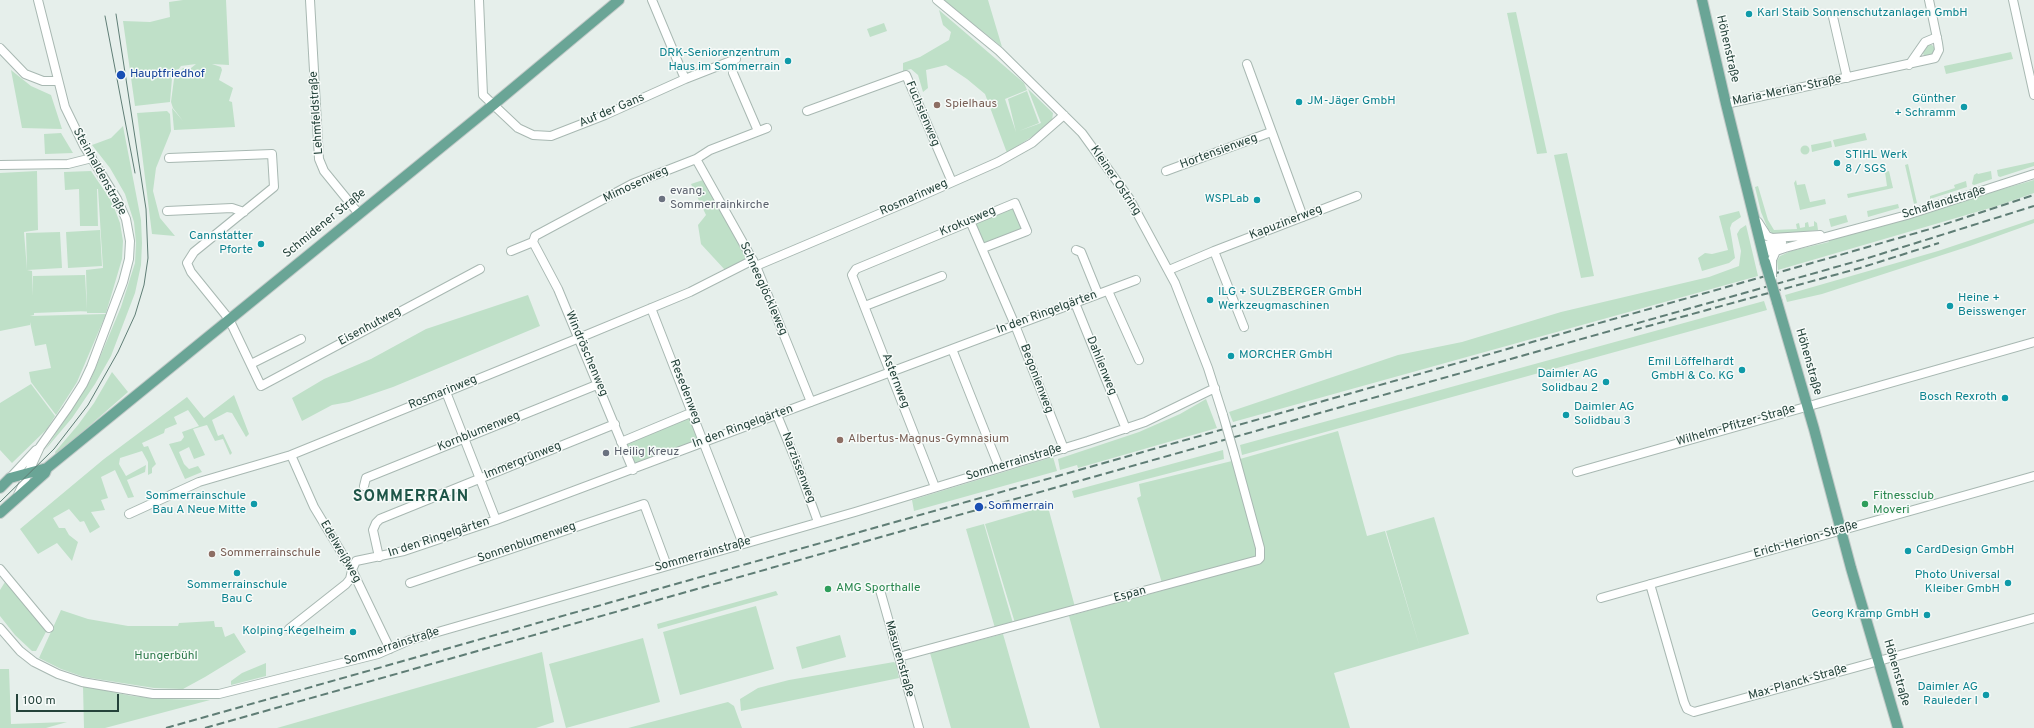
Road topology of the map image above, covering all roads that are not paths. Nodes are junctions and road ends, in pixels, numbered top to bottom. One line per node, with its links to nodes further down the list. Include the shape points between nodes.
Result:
1 (38, 0): 19 (street, Steinhaldenstraße)
2 (310, 0): 41 (street, Lehmfeldstraße, via 319,159 324,171)
3 (479, 0): 20 (street)
4 (619, 0): 23 (main road, Schmidener Straße)
5 (652, 0): 18 (street)
6 (937, 0): 25 (street, Kleiner Ostring, via 999,50)
7 (1702, 0): 22 (main road, Höhenstraße)
8 (1929, 0): 11 (street, Maria-Merian-Straße)
9 (2013, 0): 21 (street)
10 (1833, 17): 17 (street, Maria-Merian-Straße)
11 (1937, 37): 15 (street, via 1925,42); 15 (street, Maria-Merian-Straße, via 1939,50 1935,58)
12 (0, 48): 19 (street, via 25,74 43,81)
13 (736, 59): 18 (street, Auf der Gans)
14 (1247, 64): 29 (street, Hortensienweg)
15 (1909, 65): 17 (street, Maria-Merian-Straße)
16 (733, 73): 28 (street)
17 (1847, 78): 22 (street, Maria-Merian-Straße)
18 (685, 79): 23 (street, Auf der Gans, via 551,136 529,134 518,128)
19 (57, 81): 30 (street, Steinhaldenstraße, via 65,107)
20 (483, 95): 23 (street, Auf der Gans); 26 (street, via 482,108)
21 (2034, 95)
22 (1726, 104): 38 (main road, Höhenstraße)
23 (493, 105): 26 (main road, Schmidener Straße)
24 (807, 111): 36 (street, Fuchsienweg, via 906,75)
25 (1064, 115): 36 (street, Rosmarinweg, via 1032,143 998,162); 54 (street, Kleiner Ostring, via 1082,133 1129,198)
26 (477, 118): 41 (main road, Schmidener Straße)
27 (767, 128): 28 (street, Mimosenweg)
28 (758, 131): 32 (street, Mimosenweg, via 710,150)
29 (1271, 132): 34 (street, Hortensienweg); 42 (street, Hortensienweg)
30 (92, 158): 33 (street, via 68,164); 85 (street, Steinhaldenstraße, via 118,199 126,219 130,241 129,259 112,314 91,367 75,397)
31 (169, 158): 40 (street, via 272,154 274,187)
32 (696, 159): 46 (street, Mimosenweg, via 632,184 536,236); 52 (street, Schneeglöckleweg)
33 (0, 165)
34 (1166, 171)
35 (2034, 174): 44 (street, Schaflandstraße)
36 (952, 182): 52 (street, Rosmarinweg)
37 (1357, 196): 42 (street, Kapuzinerweg)
38 (1749, 201): 45 (street, Schaflandstraße, via 1761,229 1767,236 1786,238); 51 (main road, Höhenstraße)
39 (167, 211): 40 (street, via 232,208)
40 (244, 212): 63 (street, via 194,252 187,263 191,272)
41 (359, 214): 63 (main road, Schmidener Straße)
42 (1303, 217): 49 (street, Kapuzinerweg)
43 (970, 221): 47 (street, Begonienweg); 47 (street, Krokusweg, via 1015,203 1027,231); 55 (street, Krokusweg, via 856,269)
44 (1852, 230): 45 (street, Schaflandstraße); 51 (street, Schaflandstraße, via 1776,251)
45 (1820, 235): 51 (street, Schaflandstraße, via 1770,244 1766,246)
46 (533, 242): 50 (street, Mimosenweg); 66 (street, Windröschenweg, via 558,289)
47 (983, 248): 64 (street, Begonienweg)
48 (1076, 250): 59 (street, via 1081,252)
49 (1214, 250): 54 (street, Kapuzinerweg); 65 (street)
50 (512, 251)
51 (1766, 258): 77 (main road, Höhenstraße, bridge)
52 (754, 263): 62 (street, Rosmarinweg); 76 (street, Schneeglöckleweg)
53 (480, 269): 71 (street, Eisenhutweg, via 261,386)
54 (1169, 270): 74 (street, Kleiner Ostring)
55 (852, 275): 61 (street, Asternweg)
56 (942, 276): 61 (street)
57 (1136, 280): 58 (street, In den Ringelgärten)
58 (1108, 291): 59 (street, In den Ringelgärten); 70 (street, In den Ringelgärten)
59 (1098, 294): 60 (street, In den Ringelgärten)
60 (1075, 303): 64 (street, In den Ringelgärten); 81 (street, Dahlienweg)
61 (865, 306): 72 (street, Asternweg)
62 (651, 308): 66 (street, Rosmarinweg); 78 (street, Resedenweg)
63 (229, 319): 71 (street); 90 (main road, Schmidener Straße)
64 (1016, 325): 69 (street, In den Ringelgärten); 86 (street, Begonienweg)
65 (1244, 326)
66 (579, 338): 73 (street, Windröschenweg); 75 (street, Rosmarinweg)
67 (301, 339): 71 (street)
68 (2034, 342): 77 (street, Wilhelm-Pfitzer-Straße)
69 (952, 349): 72 (street, In den Ringelgärten); 89 (street)
70 (1139, 360)
71 (251, 364)
72 (892, 373): 76 (street, In den Ringelgärten); 98 (street, Asternweg)
73 (599, 384): 80 (street, Windröschenweg); 82 (street, Kornblumenweg)
74 (1215, 388): 81 (street, Sommerrainstraße); 88 (street, Kleiner Ostring, bridge)
75 (446, 392): 82 (street); 87 (street, Rosmarinweg)
76 (811, 402): 79 (street, In den Ringelgärten)
77 (1807, 406): 92 (street, Wilhelm-Pfitzer-Straße); 105 (main road, Höhenstraße)
78 (693, 412): 83 (street); 84 (street, Resedenweg)
79 (777, 415): 84 (street, In den Ringelgärten); 104 (street, Narzissenweg)
80 (615, 424): 83 (street, Windröschenweg); 96 (street, Immergrünweg)
81 (1126, 429): 86 (street, Sommerrainstraße)
82 (463, 438): 96 (street); 97 (street, Kornblumenweg, via 366,478)
83 (621, 442): 91 (street, Windröschenweg)
84 (703, 442): 91 (street, In den Ringelgärten); 106 (street, Resedenweg)
85 (40, 447): 93 (street, Steinhaldenstraße); 95 (street, Steinhaldenstraße)
86 (1064, 449): 89 (street, Sommerrainstraße)
87 (291, 455): 102 (street, Rosmarinweg, via 199,482); 109 (street, Edelweißweg, via 314,507)
88 (1234, 456): 121 (street, Espan, via 1260,548 1258,560)
89 (999, 467): 98 (street, Sommerrainstraße)
90 (47, 468): 93 (main road, Schmidener Straße); 100 (main road, Schmidener Straße, via 45,473)
91 (633, 470): 103 (street, In den Ringelgärten)
92 (1577, 472)
93 (27, 473): 95 (main road, Schmidener Straße); 100 (street, Schmidener Straße, via 23,486)
94 (2034, 476): 105 (street, Erich-Herion-Straße)
95 (10, 478): 99 (main road, Schmidener Straße)
96 (479, 479): 103 (street); 107 (street, Immergrünweg, via 380,519 373,530)
97 (364, 486)
98 (936, 487): 104 (street, Sommerrainstraße)
99 (0, 488)
100 (15, 498): 101 (main road, Schmidener Straße)
101 (0, 513)
102 (129, 514)
103 (496, 520): 107 (street, In den Ringelgärten)
104 (818, 522): 106 (street, Sommerrainstraße)
105 (1840, 530): 113 (street, Erich-Herion-Straße); 122 (main road, Höhenstraße)
106 (743, 544): 108 (street, Sommerrainstraße)
107 (379, 557): 109 (street, In den Ringelgärten, via 356,561)
108 (667, 566): 112 (street, Sonnenblumenweg, via 644,504); 120 (street, Sommerrainstraße, via 410,640)
109 (352, 570): 119 (street, In den Ringelgärten, via 346,584); 120 (street, Edelweißweg)
110 (2, 572): 111 (street); 118 (street)
111 (0, 583)
112 (410, 583)
113 (1650, 584): 115 (street, Erich-Herion-Straße); 122 (street, Max-Planck-Straße, via 1684,702 1687,709 1694,712)
114 (880, 590): 121 (street, Masurenstraße)
115 (1601, 598)
116 (2034, 618): 122 (street, Max-Planck-Straße)
117 (0, 628): 120 (street, Sommerrainstraße, via 20,651 34,662 58,674 106,687 153,694 219,694)
118 (49, 628)
119 (289, 629)
120 (390, 649)
121 (898, 657): 123 (street, Masurenstraße)
122 (1878, 660): 124 (main road, Höhenstraße)
123 (919, 728)
124 (1898, 728)

